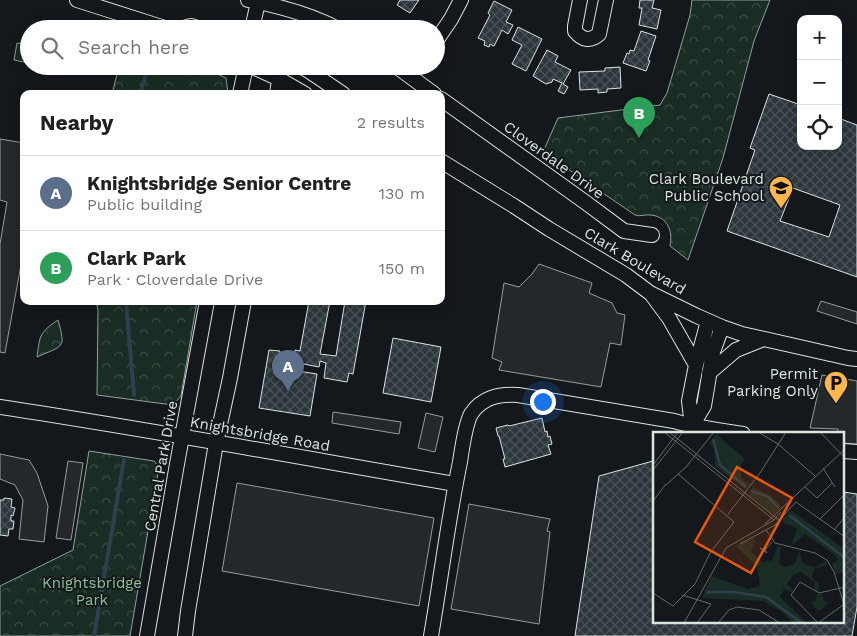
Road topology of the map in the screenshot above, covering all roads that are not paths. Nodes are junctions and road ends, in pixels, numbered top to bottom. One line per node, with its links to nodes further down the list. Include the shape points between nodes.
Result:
1 (77, 0): 6 (street)
2 (461, 0): 9 (street)
3 (580, 0): 4 (street, via 575,26 583,39 599,34)
4 (606, 0)
5 (253, 1): 7 (street); 8 (street)
6 (140, 20)
7 (252, 20)
8 (321, 20)
9 (445, 28)
10 (244, 75): 15 (street)
11 (280, 75): 16 (street)
12 (283, 75): 17 (street)
13 (314, 75): 18 (street)
14 (418, 75): 19 (street)
15 (241, 90)
16 (278, 90)
17 (300, 90)
18 (337, 90)
19 (431, 90)
20 (445, 102): 22 (street, Cloverdale Drive, via 624,231)
21 (445, 163): 23 (street, Clark Boulevard)
22 (652, 235)
23 (650, 293): 26 (street, Clark Boulevard); 30 (street, via 669,318)
24 (206, 305): 35 (street, Central Park Drive)
25 (243, 305): 36 (street)
26 (708, 321): 27 (street, Clark Boulevard); 30 (street)
27 (722, 327): 28 (street, Clark Boulevard); 31 (street)
28 (761, 340): 29 (street, Clark Boulevard); 31 (street, via 736,350)
29 (857, 359)
30 (696, 365): 33 (street, via 689,401)
31 (709, 373): 33 (street, via 704,406)
32 (0, 407): 35 (street, Knightsbridge Road)
33 (692, 426): 34 (street); 39 (street, via 518,394 496,395 480,404 470,415)
34 (732, 432)
35 (182, 437): 36 (street, Knightsbridge Road); 40 (street, Central Park Drive)
36 (216, 443): 39 (street, Knightsbridge Road); 41 (street)
37 (844, 451): 38 (street)
38 (857, 452)
39 (455, 484): 42 (street)
40 (147, 636)
41 (185, 636)
42 (432, 636)

